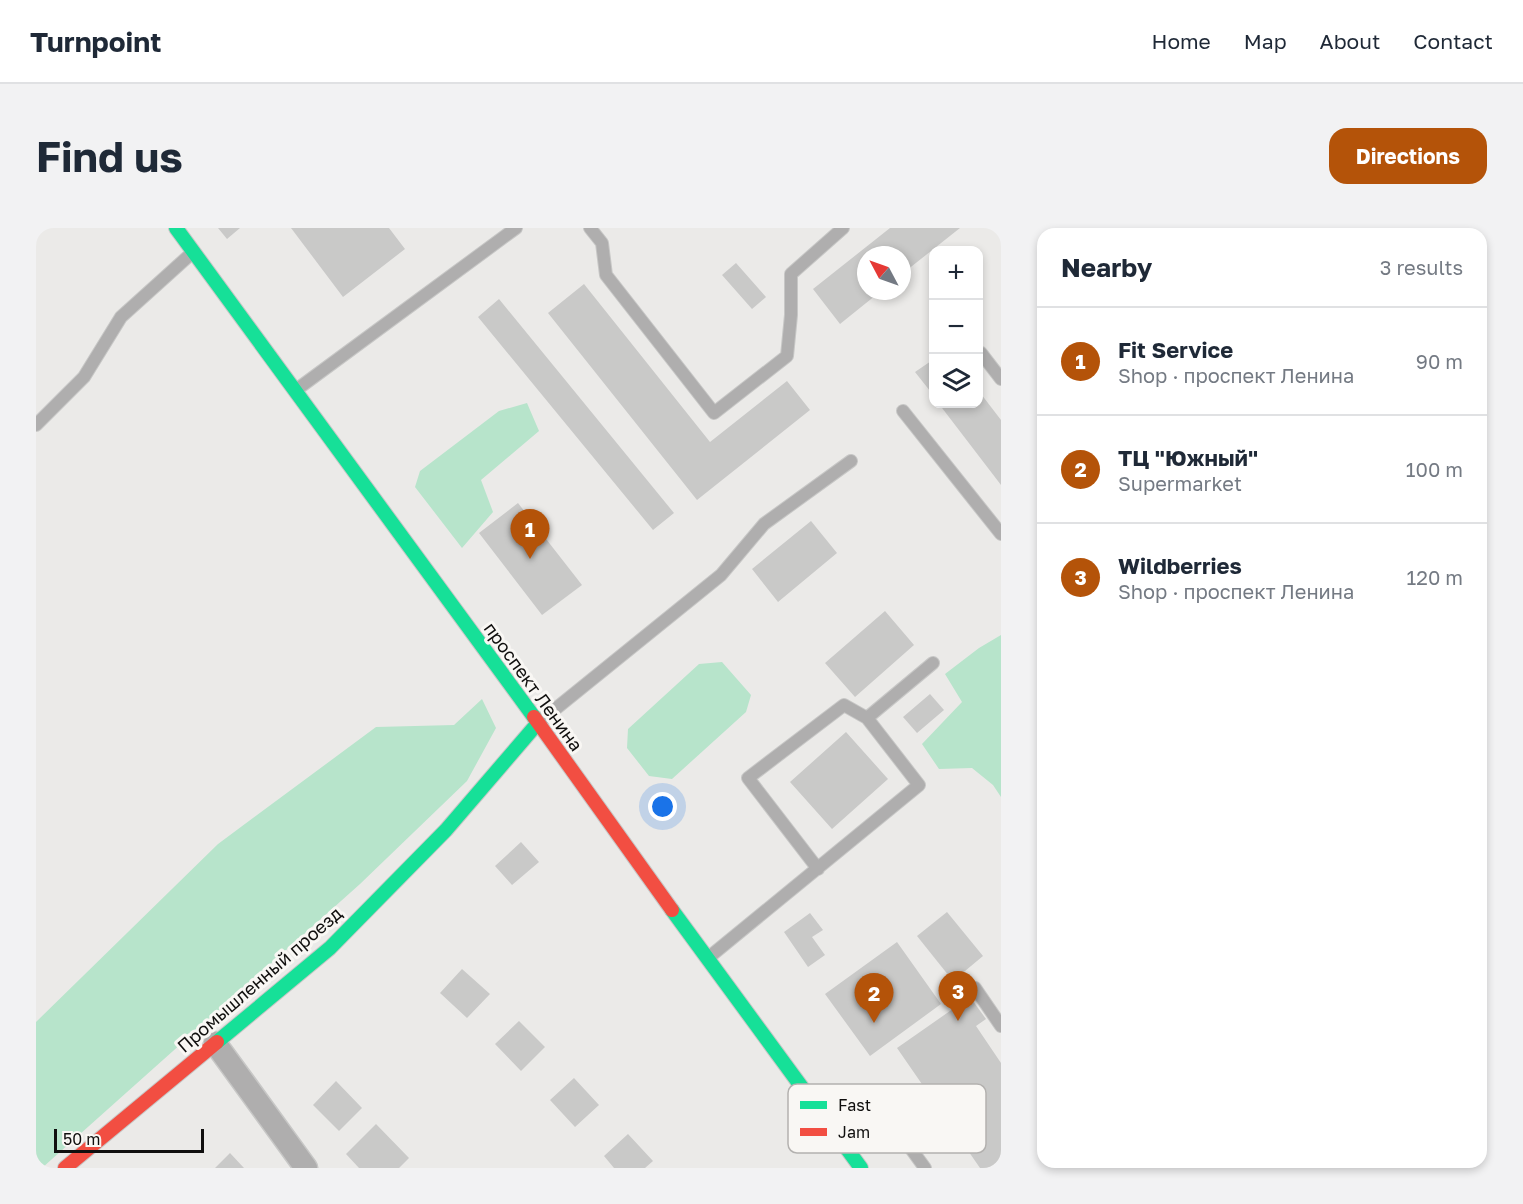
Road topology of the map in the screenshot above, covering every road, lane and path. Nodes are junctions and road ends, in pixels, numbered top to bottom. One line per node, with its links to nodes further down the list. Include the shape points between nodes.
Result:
1 (176, 228): 5 (street, проспект Ленина)
2 (516, 228): 8 (lane)
3 (590, 228): 4 (lane, via 602,243 606,274 714,413 787,356 791,274)
4 (843, 228)
5 (194, 251): 8 (street, проспект Ленина); 10 (lane, via 121,317 84,377)
6 (982, 354): 7 (lane)
7 (1001, 379)
8 (295, 391): 15 (street, проспект Ленина)
9 (903, 411): 12 (lane)
10 (36, 425)
11 (851, 461): 15 (lane, via 764,524 721,575)
12 (1001, 534)
13 (933, 663): 14 (lane)
14 (867, 718): 16 (lane, via 919,785); 16 (lane, via 844,705 748,777)
15 (537, 724): 17 (street, проспект Ленина); 20 (street, Промышленный проезд, via 446,830 330,948)
16 (818, 869): 17 (lane)
17 (707, 959): 21 (street, проспект Ленина)
18 (975, 988): 19 (lane)
19 (1001, 1026)
20 (215, 1043): 24 (street, Промышленный проезд); 25 (street)
21 (800, 1084)
22 (851, 1153): 26 (street, проспект Ленина)
23 (914, 1153): 27 (lane)
24 (65, 1168)
25 (306, 1168)
26 (861, 1168)
27 (925, 1168)

